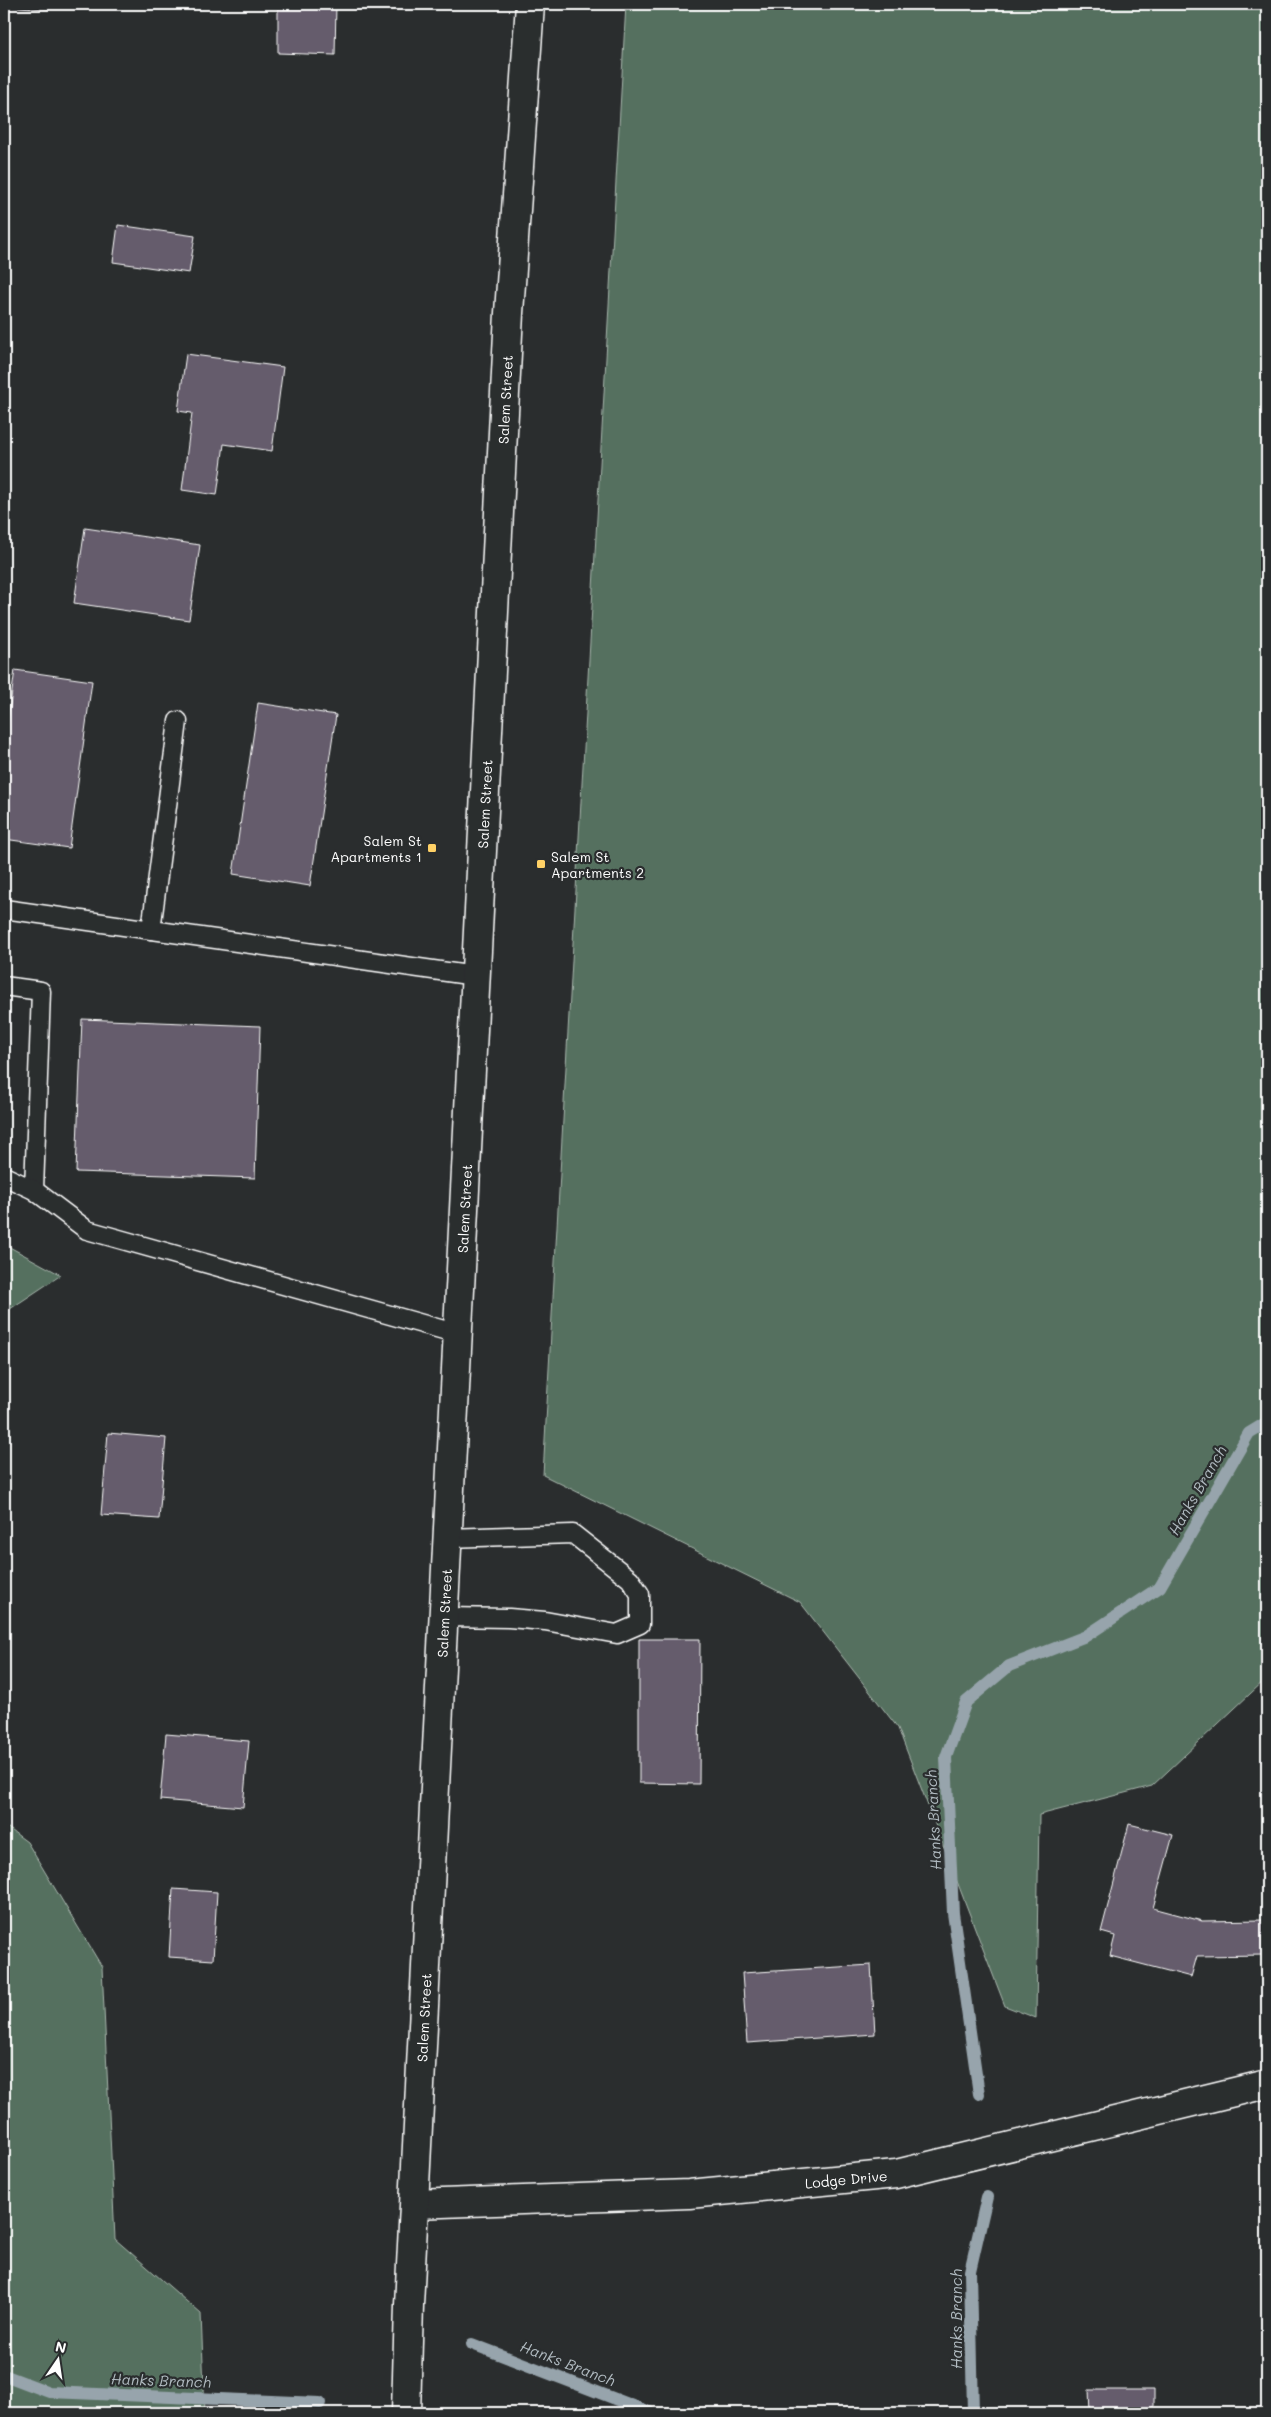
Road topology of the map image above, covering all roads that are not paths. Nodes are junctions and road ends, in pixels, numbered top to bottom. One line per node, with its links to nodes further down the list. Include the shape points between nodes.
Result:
1 (530, 4): 5 (main road, Salem Street, via 508,313)
2 (178, 721): 4 (lane)
3 (4, 909): 4 (lane)
4 (151, 930): 5 (lane)
5 (476, 976): 9 (main road, Salem Street)
6 (4, 986): 8 (lane, via 41,991)
7 (4, 1176): 8 (lane)
8 (34, 1190): 9 (lane, via 87,1230)
9 (458, 1334): 10 (main road, Salem Street)
10 (448, 1538): 11 (main road, Salem Street); 11 (lane, via 573,1534 630,1579 640,1594 640,1624 617,1634 545,1621)
11 (444, 1617): 13 (main road, Salem Street)
12 (1267, 2084): 13 (main road, Lodge Drive, via 896,2174 689,2194)
13 (416, 2204): 14 (main road, Salem Street)
14 (406, 2413)

